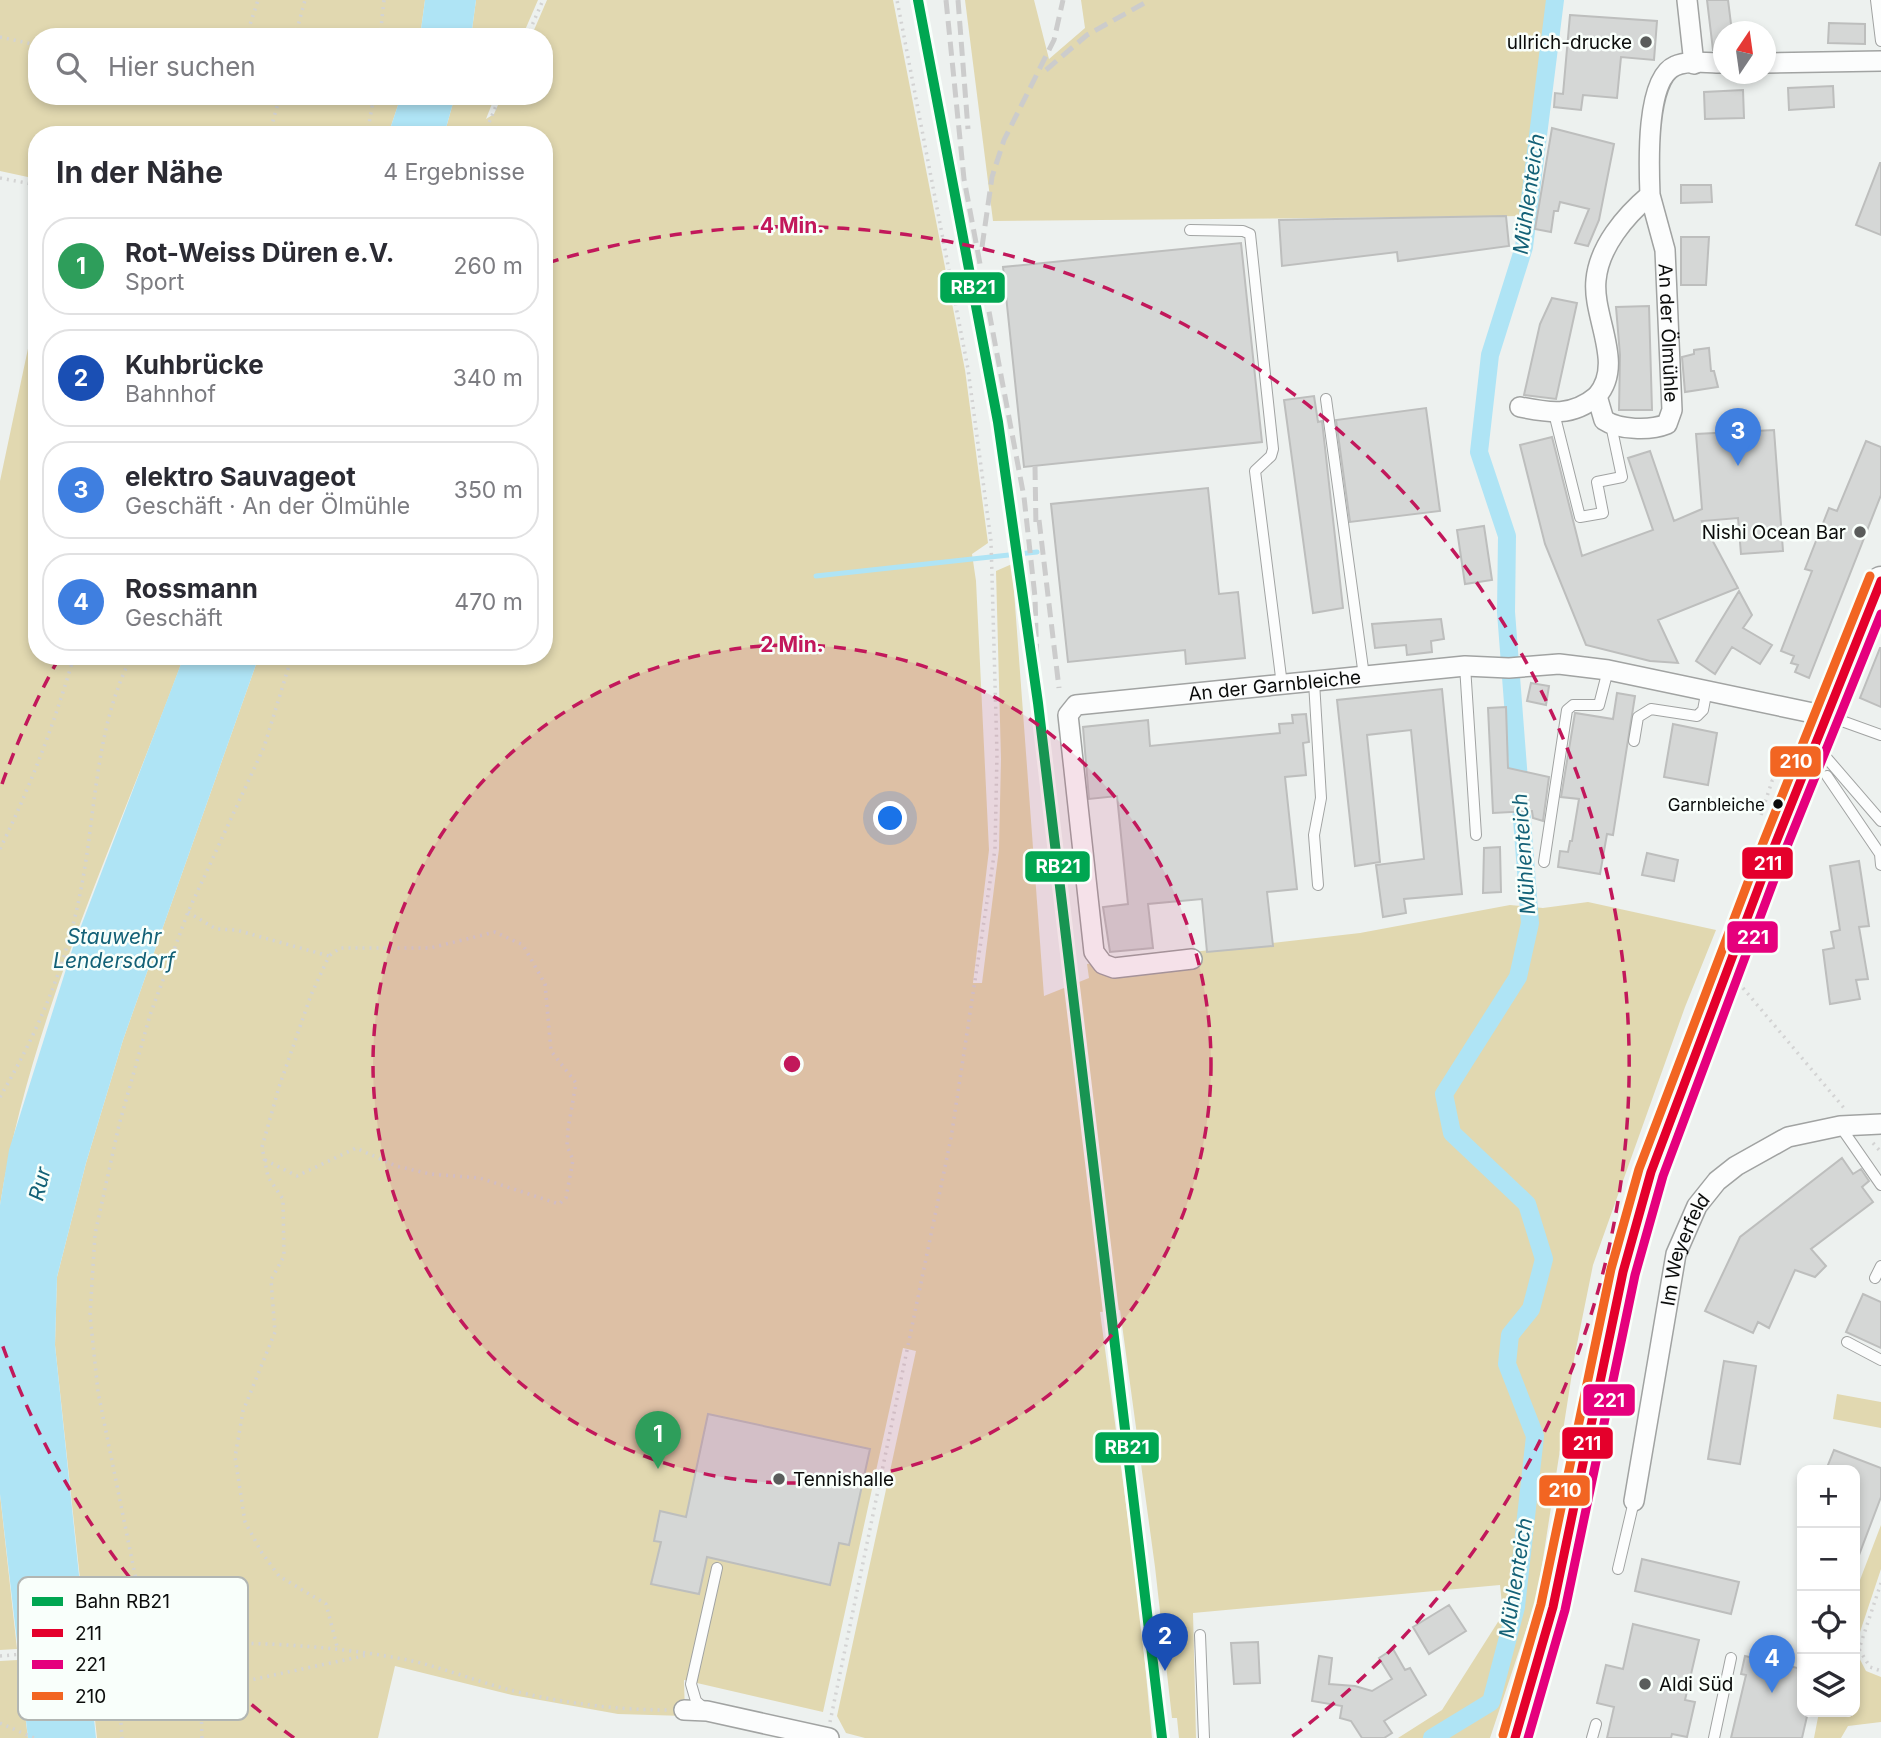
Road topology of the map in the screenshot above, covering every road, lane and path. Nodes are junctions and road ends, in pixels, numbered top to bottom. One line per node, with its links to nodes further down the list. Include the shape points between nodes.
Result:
1 (258, 0): 8 (path)
2 (305, 0): 9 (path)
3 (384, 0): 10 (path)
4 (543, 0): 11 (path)
5 (897, 0): 93 (path, via 968,369 991,541 995,849 951,1138)
6 (1687, 0): 18 (street)
7 (1876, 0): 13 (lane)
8 (249, 28)
9 (297, 28)
10 (381, 28)
11 (531, 28)
12 (0, 37): 14 (path)
13 (1881, 41)
14 (28, 43)
15 (1881, 61): 16 (street)
16 (1776, 62)
17 (1713, 63): 18 (street)
18 (1694, 64): 27 (street, An der Ölmühle, via 1675,65 1657,97 1648,141)
19 (277, 105): 22 (path)
20 (372, 105): 23 (path)
21 (496, 105): 24 (path)
22 (272, 126)
23 (369, 126)
24 (488, 126)
25 (0, 177): 26 (path)
26 (28, 183)
27 (1650, 195): 29 (street, via 1615,233 1598,267 1595,284 1609,367 1605,387); 33 (street, An der Ölmühle, via 1665,250 1672,410 1667,424 1659,427)
28 (1190, 230): 42 (lane, via 1250,234 1273,449 1255,471)
29 (1597, 396): 32 (street, via 1575,411); 33 (street, via 1604,420)
30 (1325, 399): 40 (lane)
31 (1520, 407): 32 (street)
32 (1554, 413): 33 (lane, via 1580,517 1603,513 1597,482 1622,477)
33 (1611, 425)
34 (1881, 582): 44 (main road)
35 (71, 665): 51 (path, via 24,802)
36 (127, 665): 60 (path, via 108,726 81,890 64,960 42,1018)
37 (289, 665): 56 (path, via 264,747)
38 (1475, 666): 39 (street, An der Garnbleiche, via 1559,664); 40 (street, An der Garnbleiche); 50 (lane)
39 (1608, 670): 43 (street, An der Garnbleiche); 53 (lane, via 1599,705 1573,705 1567,710)
40 (1364, 676): 41 (street, An der Garnbleiche)
41 (1314, 682): 42 (street, An der Garnbleiche); 55 (lane, via 1321,798 1314,835)
42 (1282, 685): 58 (street, An der Garnbleiche, via 1076,705 1069,710 1094,952 1103,964 1114,968)
43 (1707, 689): 44 (street, An der Garnbleiche); 46 (lane, via 1703,710 1697,716 1651,709 1644,712 1638,717)
44 (1827, 716): 45 (lane); 47 (main road)
45 (1881, 735)
46 (1634, 741)
47 (1815, 746): 49 (lane); 59 (main road)
48 (1827, 776): 52 (lane)
49 (1881, 821)
50 (1476, 835)
51 (0, 849)
52 (1880, 854): 54 (lane)
53 (1544, 862)
54 (1881, 865)
55 (1318, 885)
56 (188, 912): 57 (path, via 216,929 236,930); 73 (path, via 150,1015 95,1234 90,1315 98,1392)
57 (330, 956): 64 (path, via 311,995 279,1087 262,1147); 64 (path, via 340,948 430,948 495,932 523,945 545,984 551,1051 576,1083 568,1129 567,1146 573,1160 566,1198 559,1204 480,1178 419,1172 356,1148 297,1176)
58 (1192, 960)
59 (1727, 969): 62 (path); 95 (main road, via 1647,1185 1623,1272 1553,1607)
60 (0, 1097)
61 (1881, 1124): 62 (street, Im Weyerfeld)
62 (1849, 1125): 63 (path); 65 (lane); 70 (street, Im Weyerfeld, via 1788,1137 1736,1166 1697,1206 1676,1254)
63 (1881, 1152)
64 (265, 1160): 77 (path, via 268,1177 283,1199 284,1256 271,1280 275,1332 243,1411 235,1457 245,1522 279,1576 326,1604)
65 (1881, 1185)
66 (1881, 1266): 67 (lane)
67 (1875, 1278)
68 (1847, 1342): 69 (lane)
69 (1881, 1360)
70 (1634, 1501): 72 (lane)
71 (717, 1568): 85 (lane, via 691,1684 696,1701)
72 (1618, 1569)
73 (135, 1577)
74 (1881, 1583): 82 (path, via 1859,1649 1870,1667)
75 (1200, 1635): 94 (lane)
76 (248, 1641): 77 (path)
77 (338, 1650): 79 (path)
78 (18, 1654): 80 (path)
79 (373, 1654): 83 (path); 84 (path, via 512,1690 618,1710)
80 (0, 1656)
81 (1731, 1658): 97 (lane)
82 (1881, 1671)
83 (248, 1681)
84 (684, 1710): 85 (street)
85 (707, 1711): 93 (street)
86 (120, 1720): 91 (path)
87 (200, 1720): 92 (path)
88 (0, 1723): 90 (path)
89 (1596, 1724): 96 (lane)
90 (34, 1738)
91 (122, 1738)
92 (202, 1738)
93 (827, 1738)
94 (1204, 1738)
95 (1515, 1738)
96 (1592, 1738)
97 (1714, 1738)

